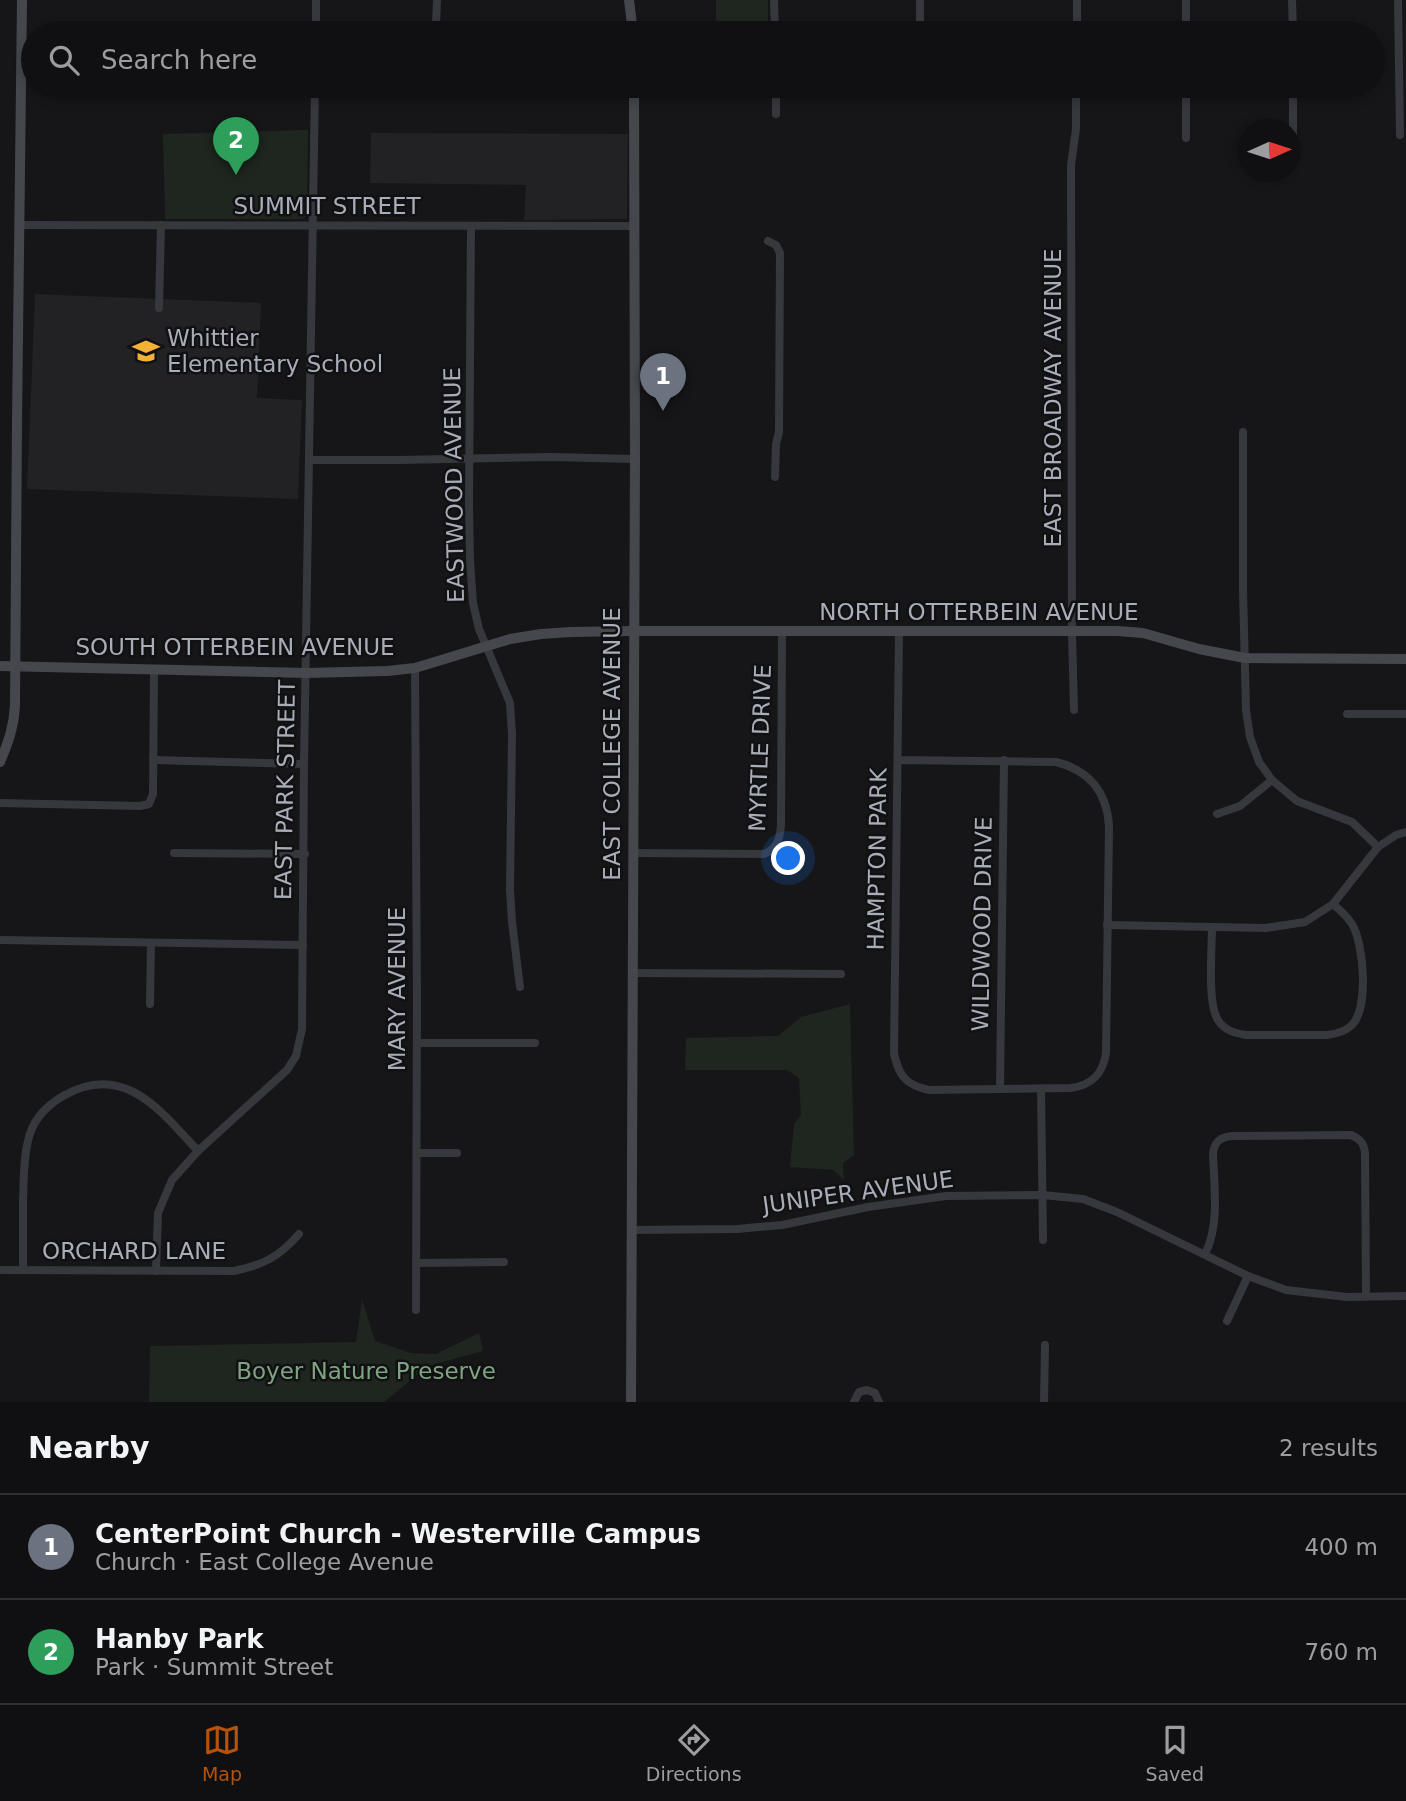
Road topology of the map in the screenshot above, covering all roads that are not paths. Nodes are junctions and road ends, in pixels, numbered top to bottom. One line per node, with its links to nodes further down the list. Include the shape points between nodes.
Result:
1 (22, 0): 11 (street)
2 (316, 0): 12 (street)
3 (436, 0): 13 (street)
4 (629, 0): 14 (street)
5 (774, 0): 15 (street)
6 (920, 0): 16 (street)
7 (1077, 0): 17 (street)
8 (1186, 0): 18 (street)
9 (1292, 0): 19 (street)
10 (1398, 0): 29 (street)
11 (22, 21)
12 (316, 21)
13 (436, 21)
14 (632, 21)
15 (775, 21)
16 (920, 21)
17 (1077, 21)
18 (1186, 21)
19 (1293, 21)
20 (21, 75): 31 (street)
21 (315, 98): 33 (street, EAST PARK STREET)
22 (634, 98): 35 (street, EAST COLLEGE AVENUE)
23 (776, 98): 27 (street)
24 (1076, 98): 46 (street, EAST BROADWAY AVENUE)
25 (1186, 98): 30 (street)
26 (1293, 98): 28 (street)
27 (776, 114)
28 (1293, 119)
29 (1400, 135)
30 (1186, 138)
31 (19, 225): 32 (street, SUMMIT STREET); 51 (street)
32 (161, 225): 33 (street, SUMMIT STREET); 37 (street)
33 (312, 225): 34 (street, SUMMIT STREET); 41 (street, EAST PARK STREET)
34 (471, 226): 35 (street, SUMMIT STREET); 39 (street, EASTWOOD AVENUE)
35 (635, 226): 40 (street, EAST COLLEGE AVENUE)
36 (768, 241): 42 (street, via 780,253)
37 (159, 308)
38 (1243, 432): 48 (street)
39 (469, 458): 40 (street); 41 (street); 47 (street, EASTWOOD AVENUE, via 470,560)
40 (635, 459): 43 (street, EAST COLLEGE AVENUE)
41 (309, 460): 54 (street, EAST PARK STREET)
42 (775, 477)
43 (633, 631): 44 (street, NORTH OTTERBEIN AVENUE); 47 (street, SOUTH OTTERBEIN AVENUE, via 541,634); 69 (street, EAST COLLEGE AVENUE)
44 (782, 632): 45 (street, NORTH OTTERBEIN AVENUE); 69 (street, MYRTLE DRIVE, via 781,834 775,847 764,854)
45 (899, 632): 46 (street, NORTH OTTERBEIN AVENUE); 59 (street, HAMPTON PARK)
46 (1072, 633): 48 (street, NORTH OTTERBEIN AVENUE, via 1143,633); 55 (street, EAST BROADWAY AVENUE)
47 (485, 647): 52 (street, SOUTH OTTERBEIN AVENUE); 79 (street, EASTWOOD AVENUE, via 510,703 510,890)
48 (1245, 658): 49 (street, NORTH OTTERBEIN AVENUE); 63 (street, via 1250,737)
49 (1406, 659)
50 (0, 666): 51 (street, SOUTH OTTERBEIN AVENUE)
51 (15, 666): 53 (street, SOUTH OTTERBEIN AVENUE); 61 (street, via 15,720)
52 (415, 667): 54 (street, SOUTH OTTERBEIN AVENUE); 81 (street, MARY AVENUE)
53 (154, 670): 54 (street, SOUTH OTTERBEIN AVENUE); 58 (street)
54 (306, 673): 62 (street, EAST PARK STREET)
55 (1074, 710)
56 (1347, 714): 57 (street)
57 (1406, 714)
58 (153, 760): 62 (street); 64 (street, via 149,804)
59 (898, 760): 60 (street); 83 (street, HAMPTON PARK, via 894,1054 898,1070 907,1082 929,1090)
60 (1004, 760): 72 (street, via 1073,767 1099,790 1108,816); 83 (street, WILDWOOD DRIVE)
61 (0, 762)
62 (304, 764): 70 (street, EAST PARK STREET)
63 (1272, 780): 65 (street, via 1240,806); 67 (street, via 1297,801 1352,822)
64 (0, 803)
65 (1216, 814)
66 (1406, 832): 67 (street)
67 (1378, 847): 71 (street)
68 (174, 853): 70 (street)
69 (633, 853): 77 (street, EAST COLLEGE AVENUE)
70 (304, 855): 76 (street, EAST PARK STREET)
71 (1334, 904): 73 (street, via 1305,922 1266,928); 73 (street, via 1352,924 1362,960 1361,1009 1352,1025 1336,1034 1245,1035 1224,1027 1214,1014 1211,997)
72 (1107, 925): 73 (street); 84 (street, via 1102,1070 1092,1081 1076,1087)
73 (1212, 927)
74 (0, 940): 75 (street)
75 (151, 943): 76 (street); 80 (street)
76 (303, 945): 85 (street, EAST PARK STREET, via 302,1029 296,1056 275,1083)
77 (632, 973): 78 (street); 89 (street, EAST COLLEGE AVENUE)
78 (841, 974)
79 (520, 987)
80 (150, 1004)
81 (417, 1043): 82 (street); 86 (street, MARY AVENUE)
82 (535, 1043)
83 (1000, 1089): 84 (street)
84 (1041, 1089): 88 (street)
85 (198, 1151): 96 (street, via 165,1115 132,1090 104,1084 77,1089 54,1101 36,1120 24,1158); 97 (street, EAST PARK STREET, via 172,1180 162,1201)
86 (416, 1153): 87 (street); 94 (street, MARY AVENUE)
87 (457, 1153)
88 (1043, 1195): 89 (street, JUNIPER AVENUE, via 946,1196 737,1229); 91 (street); 92 (street, JUNIPER AVENUE, via 1083,1199)
89 (632, 1230): 104 (street, EAST COLLEGE AVENUE)
90 (299, 1234): 97 (street, ORCHARD LANE, via 274,1258 255,1266 234,1271)
91 (1043, 1240)
92 (1205, 1254): 98 (street, JUNIPER AVENUE); 99 (street, via 1214,1217 1213,1154 1218,1140 1351,1135 1359,1138 1365,1153)
93 (504, 1262): 94 (street)
94 (416, 1264): 101 (street, MARY AVENUE)
95 (0, 1270): 96 (street, ORCHARD LANE)
96 (23, 1270): 97 (street, ORCHARD LANE)
97 (156, 1271)
98 (1248, 1276): 99 (street, JUNIPER AVENUE, via 1286,1290); 102 (street)
99 (1366, 1296): 100 (street, JUNIPER AVENUE)
100 (1406, 1296)
101 (416, 1310)
102 (1227, 1321)
103 (1045, 1345): 107 (street)
104 (631, 1402)
105 (854, 1402): 106 (street, via 859,1392 867,1390 875,1393)
106 (879, 1402)
107 (1044, 1402)

